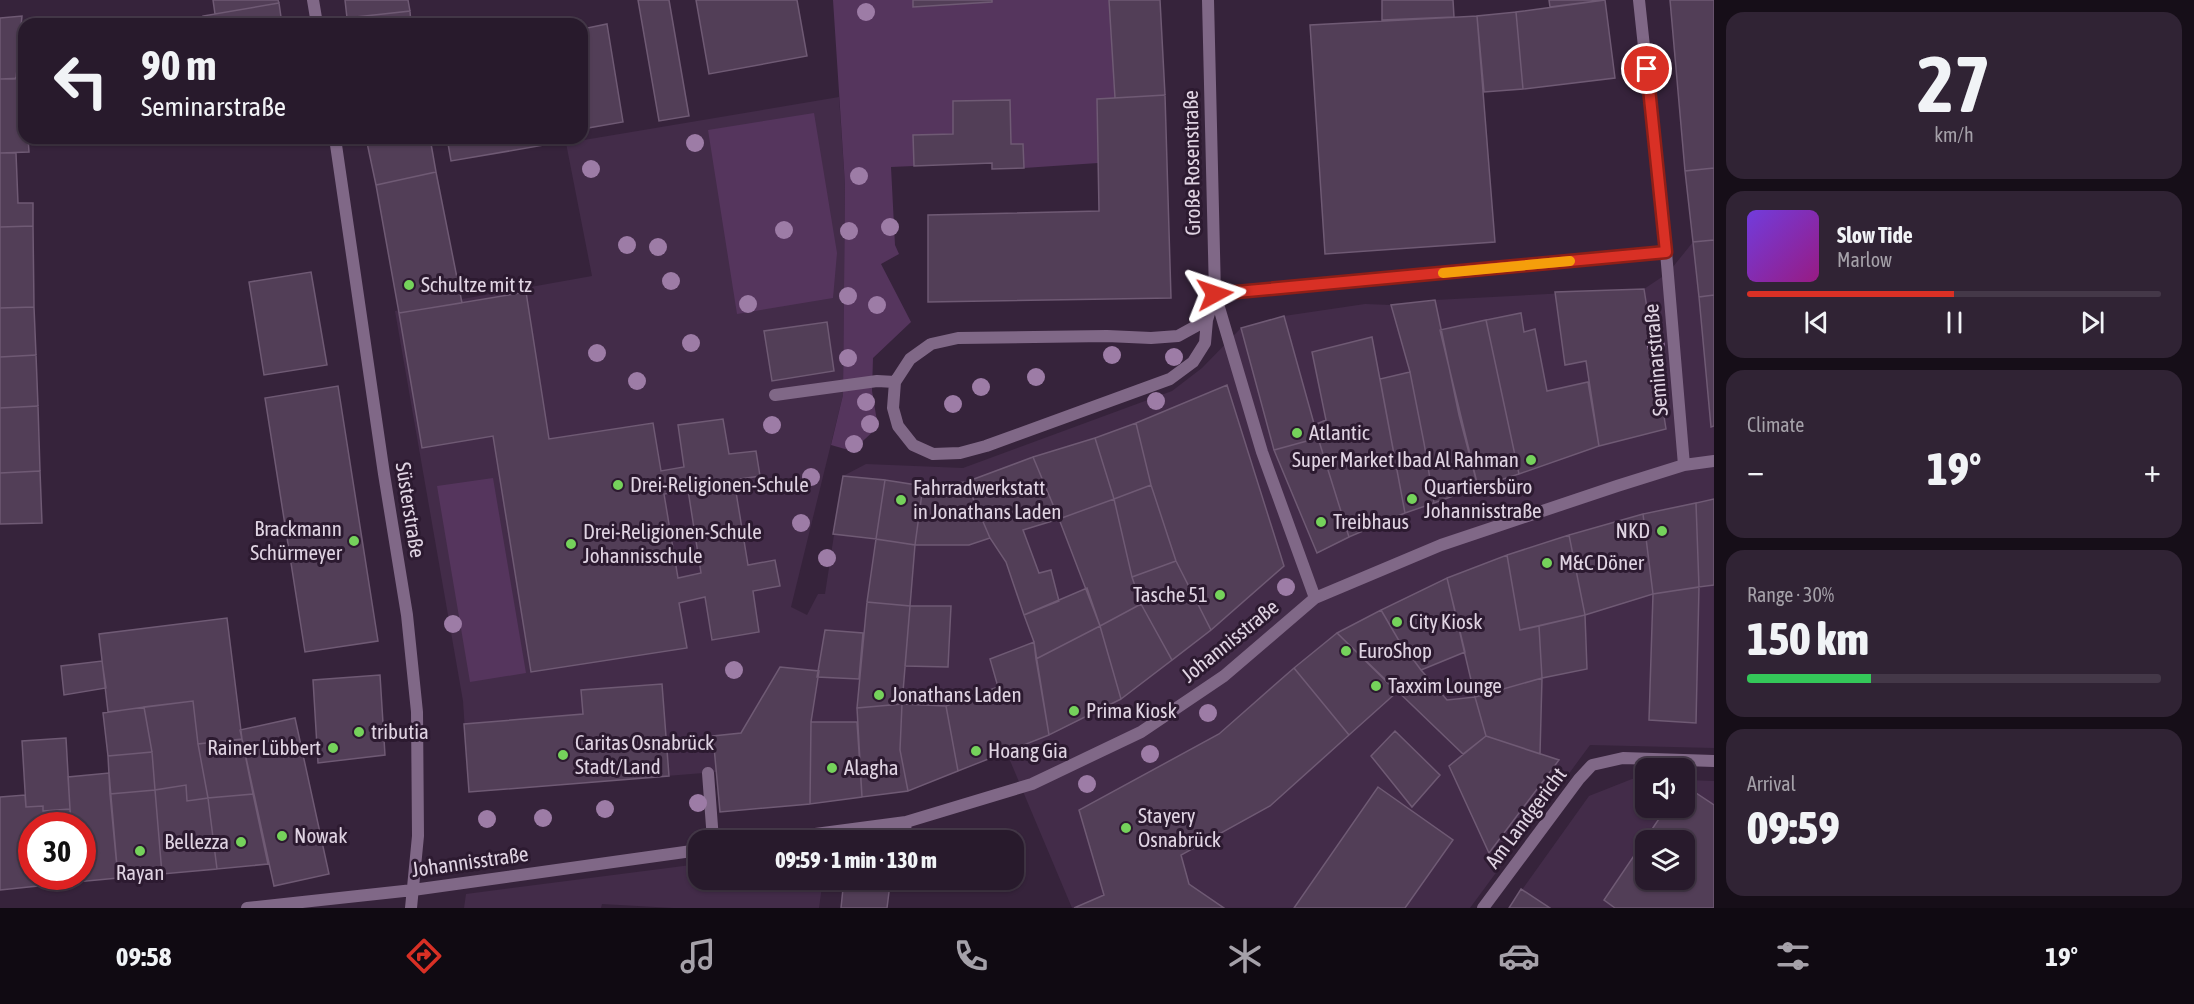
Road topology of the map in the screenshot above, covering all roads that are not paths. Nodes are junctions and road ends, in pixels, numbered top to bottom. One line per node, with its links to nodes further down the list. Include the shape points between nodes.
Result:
1 (314, 0): 4 (street)
2 (1208, 0): 7 (street, Große Rosenstraße)
3 (1639, 0): 6 (street, Seminarstraße)
4 (316, 18)
5 (336, 144): 21 (street, Süsterstraße, via 410,637 417,712 418,836)
6 (1666, 252): 7 (street); 12 (street, Seminarstraße)
7 (1215, 294): 8 (street); 13 (street, Große Rosenstraße, via 1263,452)
8 (1207, 320): 9 (street, via 1178,336 1151,338 958,338 931,344 910,359); 9 (street, via 1205,343 1193,362 1170,379 960,453 933,454 913,445 898,426 893,408)
9 (895, 382): 10 (street)
10 (775, 394)
11 (1714, 461): 12 (street, Johannisstraße)
12 (1684, 465): 13 (street, Johannisstraße, via 1442,545)
13 (1315, 598): 16 (street, Johannisstraße, via 1224,676 1141,732 1032,784)
14 (1714, 760): 24 (street, Am Landgericht, via 1623,758 1592,765)
15 (708, 773): 17 (street)
16 (906, 822): 18 (street, Johannisstraße); 19 (street)
17 (712, 830)
18 (846, 830)
19 (905, 830)
20 (688, 852): 21 (street, Johannisstraße)
21 (413, 890): 22 (street, Johannisstraße); 23 (street, Süsterstraße)
22 (247, 908)
23 (411, 908)
24 (1483, 908)

